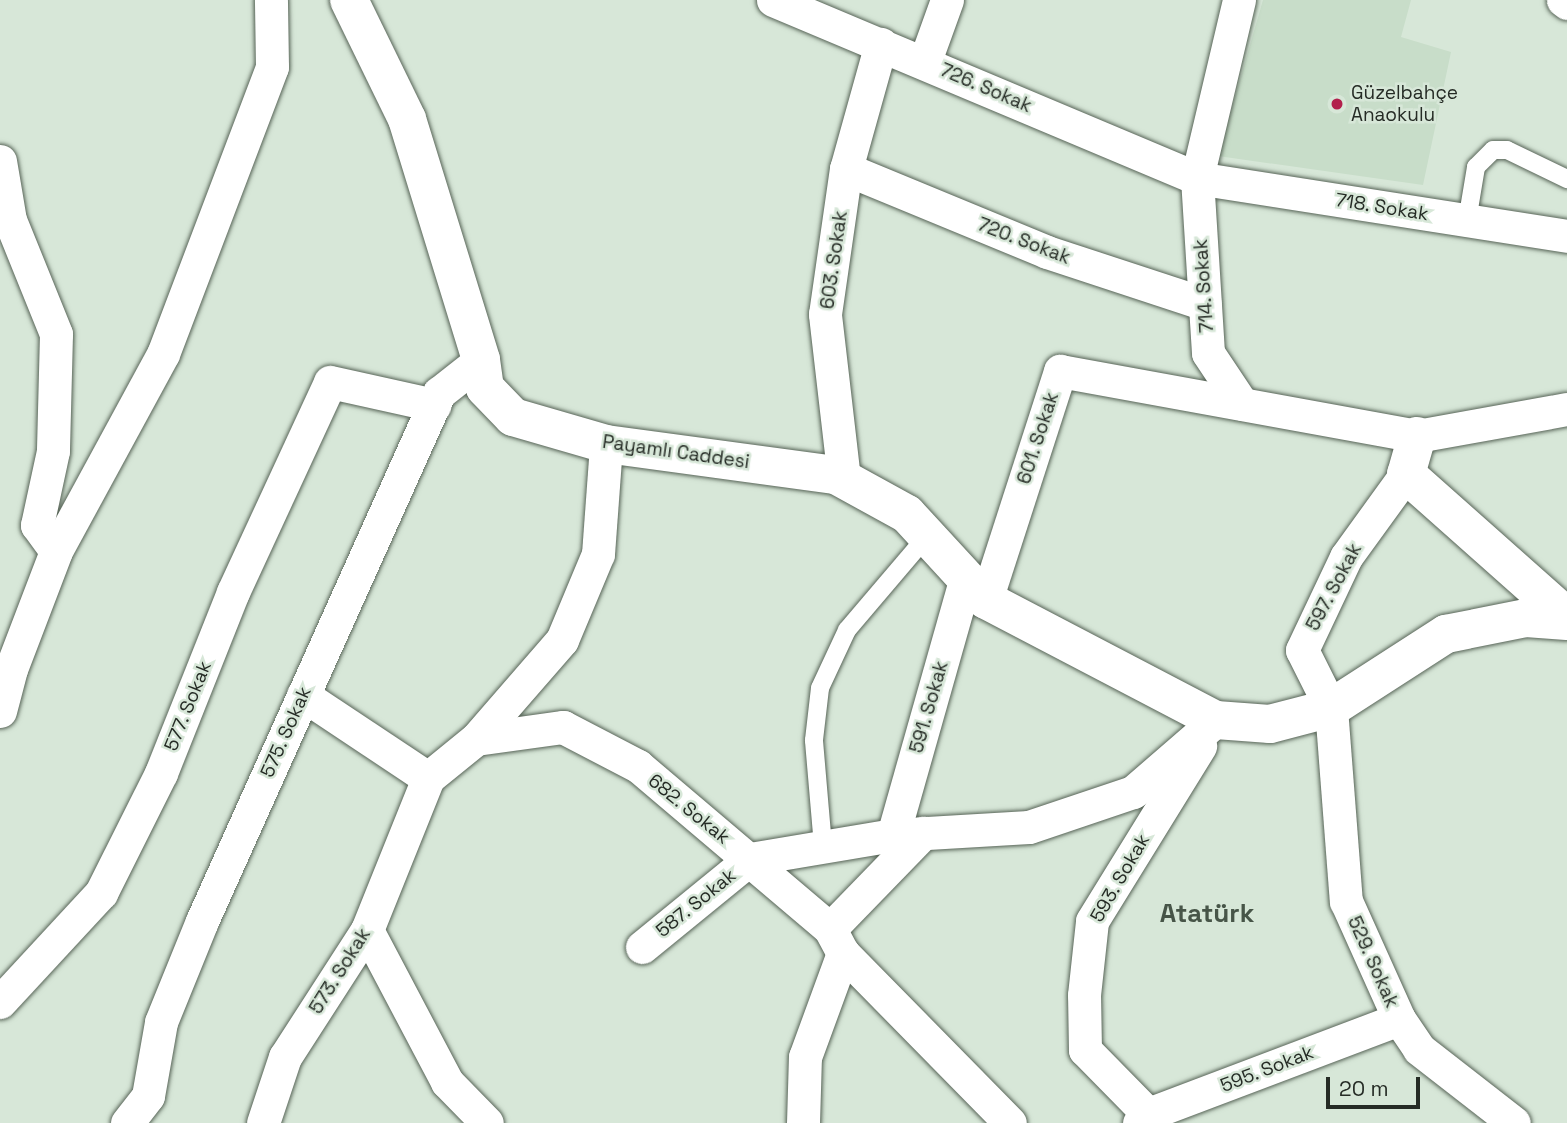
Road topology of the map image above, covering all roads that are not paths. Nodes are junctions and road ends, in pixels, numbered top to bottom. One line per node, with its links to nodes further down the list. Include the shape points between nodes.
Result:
1 (271, 0): 24 (street, via 272,67 168,342)
2 (349, 0): 15 (main road, Payamlı Caddesi, via 407,119)
3 (773, 0): 6 (street, 726. Sokak)
4 (947, 0): 7 (street)
5 (1239, 0): 10 (street, 714. Sokak)
6 (881, 44): 7 (street, 726. Sokak); 9 (street, 603. Sokak)
7 (925, 61): 10 (street, 726. Sokak)
8 (0, 160): 24 (street, via 10,220 56,334 53,452 37,525)
9 (846, 169): 14 (street, 720. Sokak, via 1047,252); 22 (street, 603. Sokak, via 825,314)
10 (1197, 178): 12 (street, 718. Sokak); 14 (street, 714. Sokak)
11 (1567, 179): 12 (lane, via 1507,149 1493,150 1476,167)
12 (1467, 220): 13 (street, 718. Sokak)
13 (1567, 236)
14 (1205, 304): 16 (street, 714. Sokak, via 1208,354)
15 (481, 360): 17 (street, 575. Sokak, via 439,393); 20 (main road, Payamlı Caddesi, via 485,388 513,416)
16 (1242, 404): 19 (street); 25 (street, 601. Sokak, via 1060,371)
17 (434, 405): 27 (street, 575. Sokak); 39 (street, 577. Sokak, via 330,382 233,592 161,773 101,893)
18 (1567, 409): 19 (street)
19 (1417, 436): 21 (main road)
20 (607, 444): 22 (main road, Payamlı Caddesi); 31 (street, via 598,554 562,640)
21 (1406, 474): 26 (main road); 28 (street, 597. Sokak, via 1346,557 1302,650)
22 (844, 479): 23 (main road, Payamlı Caddesi, via 907,514)
23 (927, 536): 25 (main road, Payamlı Caddesi); 34 (lane, via 847,630 828,664 820,688 814,740)
24 (56, 551): 29 (street, via 10,669)
25 (975, 590): 30 (main road, Payamlı Caddesi); 33 (street, 591. Sokak)
26 (1567, 619): 28 (main road, via 1526,618 1446,634)
27 (303, 695): 32 (street); 42 (street, 575. Sokak, via 161,1022 148,1096)
28 (1331, 708): 30 (main road, via 1270,724); 40 (street, 529. Sokak, via 1346,901)
29 (0, 712)
30 (1216, 720): 33 (street, via 1132,792 1029,827); 41 (street, 593. Sokak, via 1092,920 1084,995 1086,1050)
31 (476, 739): 32 (street); 35 (street, 682. Sokak, via 563,727 638,766)
32 (428, 778): 36 (street, 573. Sokak)
33 (908, 834): 34 (street); 37 (street)
34 (823, 846): 35 (street)
35 (750, 859): 37 (street, 682. Sokak); 38 (street, 587. Sokak)
36 (367, 930): 43 (street, 573. Sokak, via 285,1057); 44 (street, via 447,1082)
37 (837, 941): 45 (street, via 805,1057); 46 (street, 682. Sokak)
38 (642, 947)
39 (0, 1002)
40 (1399, 1019): 41 (street, 595. Sokak); 47 (street, 529. Sokak, via 1419,1049)
41 (1143, 1118)
42 (127, 1123)
43 (263, 1123)
44 (487, 1123)
45 (803, 1123)
46 (1010, 1123)
47 (1514, 1123)

